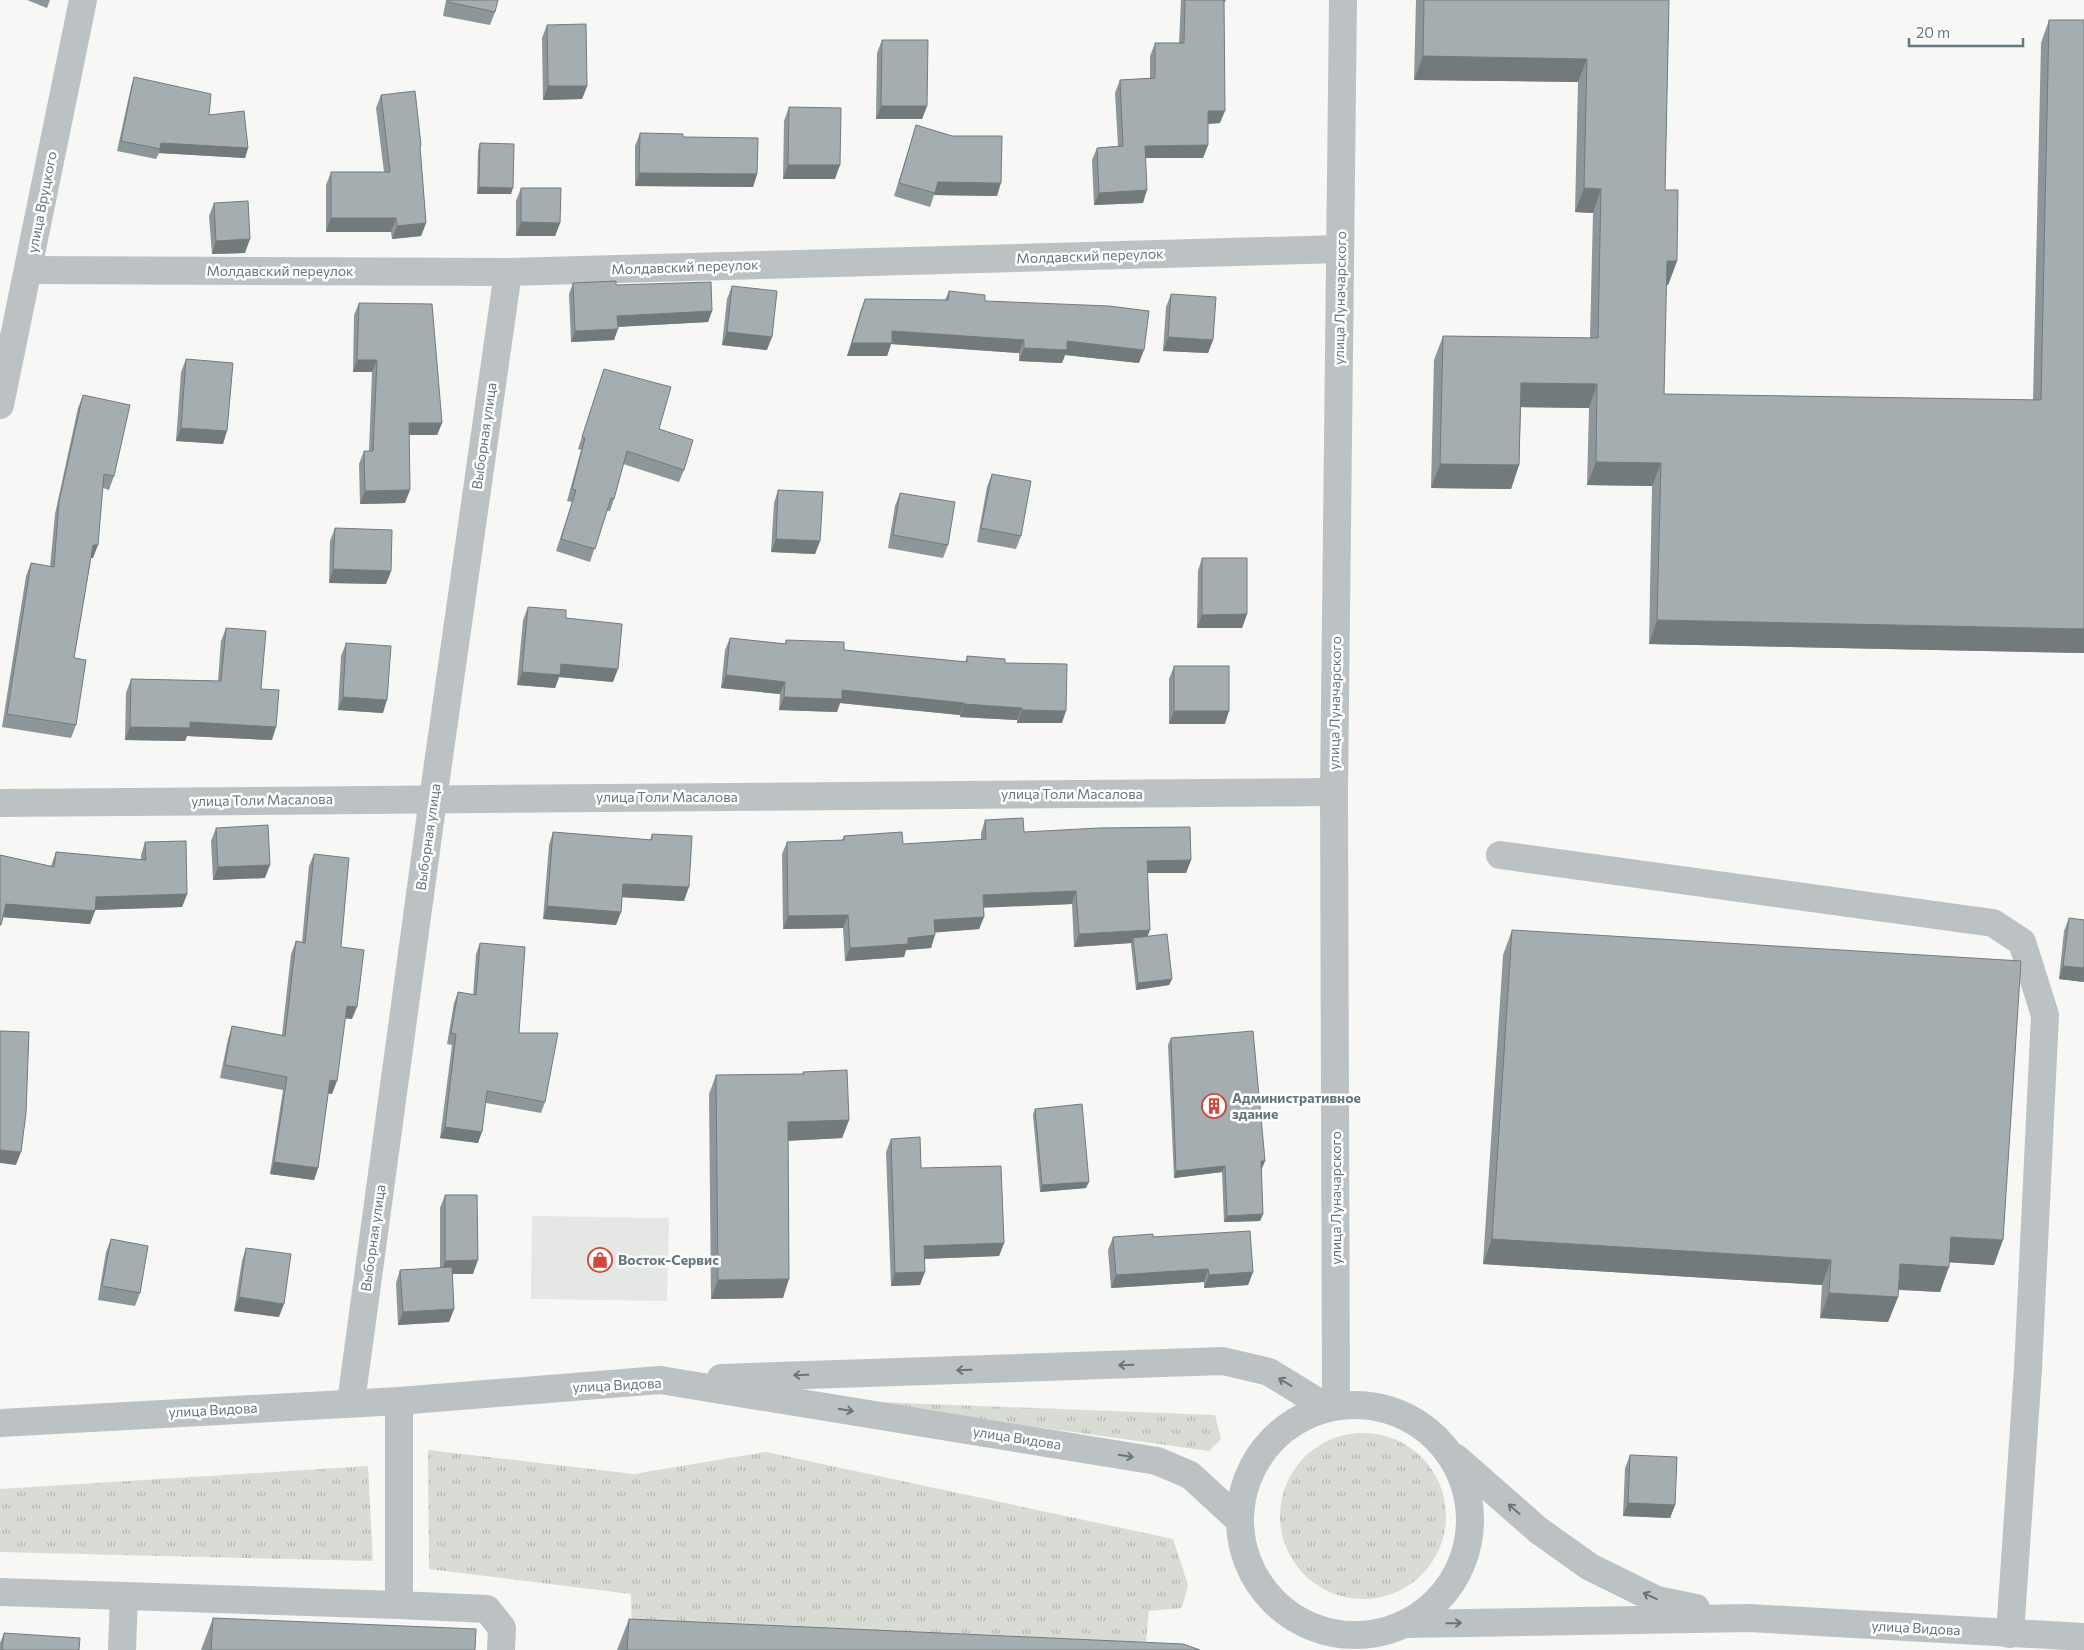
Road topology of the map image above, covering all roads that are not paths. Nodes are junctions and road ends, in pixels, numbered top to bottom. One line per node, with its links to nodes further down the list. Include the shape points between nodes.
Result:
1 (83, 0): 4 (street, улица Вруцкого)
2 (1343, 0): 3 (street, улица Луначарского)
3 (1340, 249): 5 (street, Молдавский переулок); 7 (street, улица Луначарского)
4 (29, 270): 5 (street, Молдавский переулок); 6 (street, улица Вруцкого)
5 (508, 272): 8 (street, Выборная улица)
6 (0, 404)
7 (1334, 792): 8 (street, улица Толи Масалова); 14 (street, улица Луначарского)
8 (433, 798): 9 (street, улица Толи Масалова); 13 (street, Выборная улица)
9 (0, 803)
10 (1500, 855): 23 (street, via 1993,923 2022,942 2045,1015 2028,1369)
11 (660, 1380): 12 (street, улица Видова); 14 (street, one-way to 11, via 1269,1372 1223,1361); 17 (street, улица Видова, one-way to 17, via 1157,1461 1190,1475)
12 (399, 1401): 13 (street, улица Видова); 20 (street)
13 (351, 1402): 15 (street, улица Видова)
14 (1331, 1407): 16 (street, via 1364,1404 1397,1411 1426,1428); 17 (street, via 1291,1422 1263,1448 1245,1481)
15 (0, 1423)
16 (1450, 1452): 21 (street, one-way to 16, via 1657,1600 1590,1567 1538,1530); 22 (street, via 1464,1482 1471,1515 1467,1548 1454,1579 1433,1605)
17 (1238, 1519): 25 (street, via 1243,1552 1257,1583 1279,1608)
18 (0, 1592): 19 (street)
19 (124, 1596): 20 (street); 26 (street)
20 (399, 1606): 27 (street, via 487,1609 502,1628)
21 (1749, 1618): 22 (street, one-way to 21); 23 (street, улица Видова)
22 (1405, 1624): 25 (street)
23 (2010, 1634): 24 (street, улица Видова)
24 (2084, 1637)
25 (1333, 1642)
26 (122, 1650)
27 (501, 1650)

